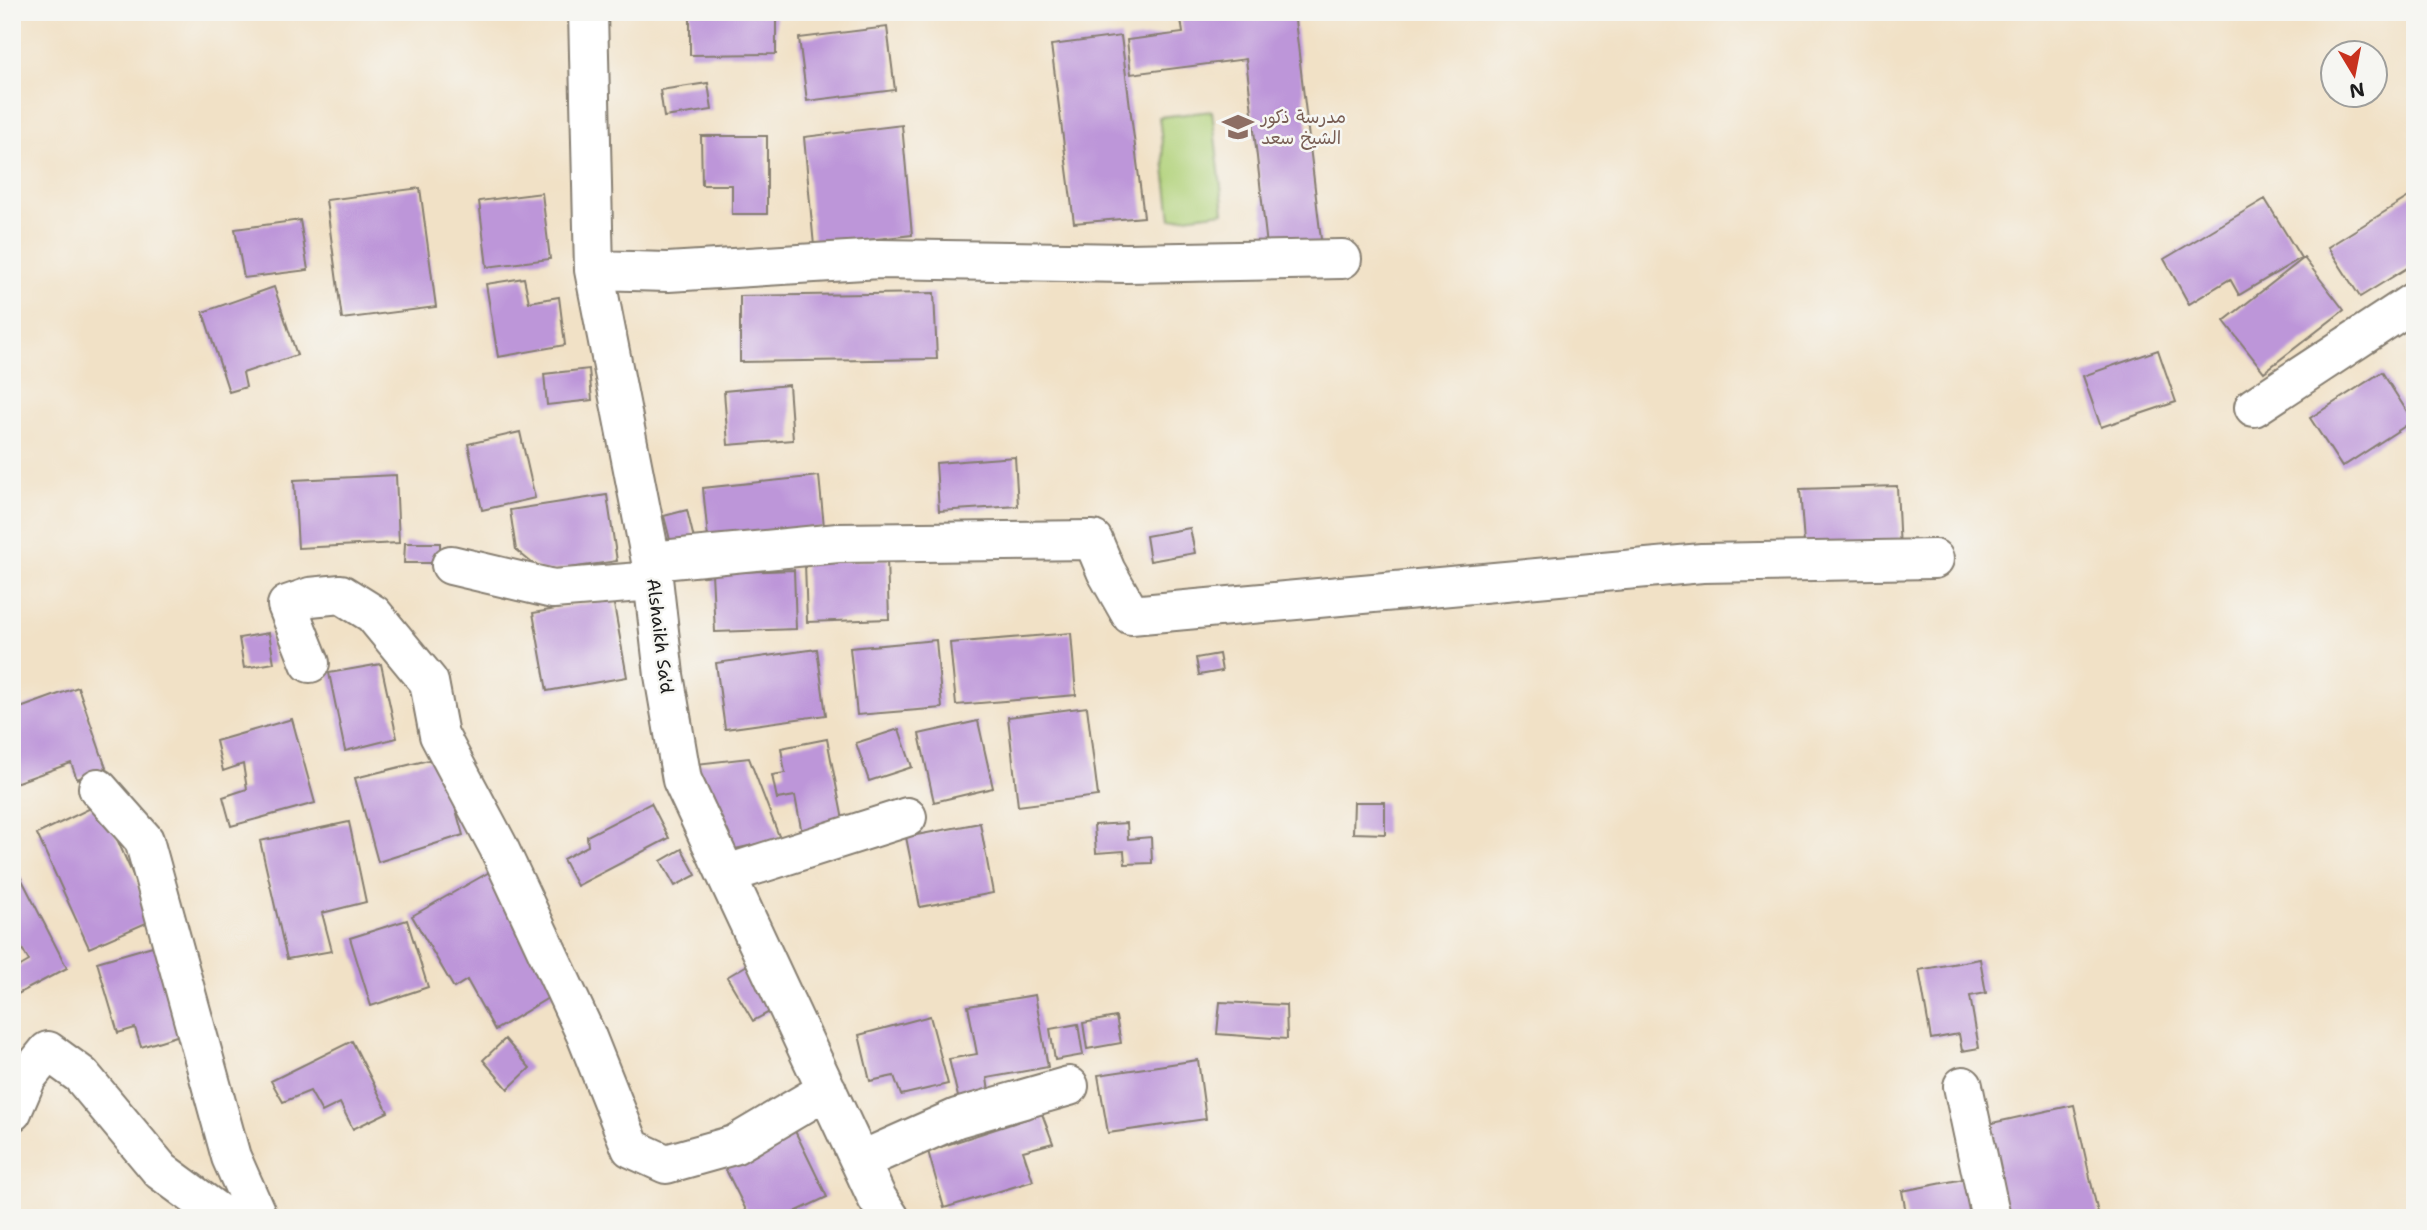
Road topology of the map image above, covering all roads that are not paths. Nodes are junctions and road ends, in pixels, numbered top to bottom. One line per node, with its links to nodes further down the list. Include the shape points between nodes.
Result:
1 (588, 12): 3 (street, Alshaikh Sa'd)
2 (1342, 259): 3 (street, via 1126,263 880,259 668,272)
3 (594, 270): 8 (street, Alshaikh Sa'd)
4 (2415, 301): 5 (street)
5 (2254, 407)
6 (1934, 559): 8 (street, via 1702,563 1131,615 1093,540 838,543)
7 (451, 565): 8 (street, via 553,589)
8 (652, 571): 12 (street, Alshaikh Sa'd, via 682,780)
9 (310, 663): 15 (street, via 287,605 341,594 373,614 429,682 439,735 498,846 586,1035 631,1148 666,1164 734,1145)
10 (98, 788): 19 (street, via 144,840 231,1157)
11 (907, 817): 12 (street)
12 (727, 874): 15 (street, Alshaikh Sa'd)
13 (1069, 1086): 17 (street, via 957,1118)
14 (1963, 1086): 21 (street)
15 (827, 1090): 17 (street, Alshaikh Sa'd)
16 (12, 1112): 18 (street, via 27,1077 48,1051 81,1075 162,1171)
17 (860, 1161): 20 (street, Alshaikh Sa'd)
18 (225, 1218)
19 (258, 1218)
20 (890, 1218)
21 (1991, 1218)

